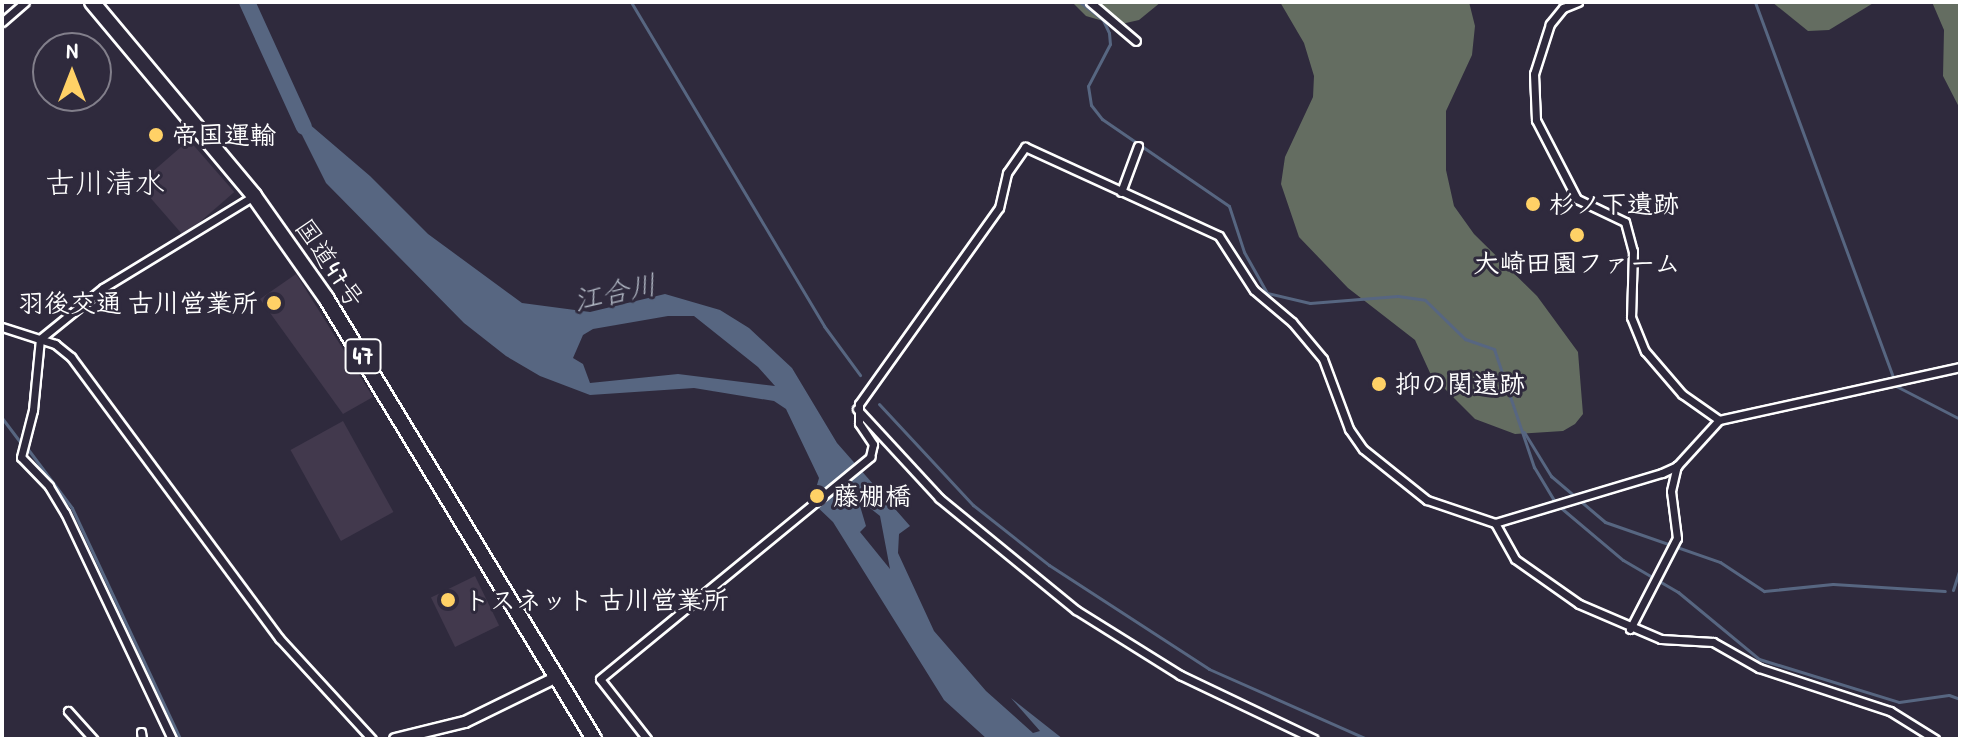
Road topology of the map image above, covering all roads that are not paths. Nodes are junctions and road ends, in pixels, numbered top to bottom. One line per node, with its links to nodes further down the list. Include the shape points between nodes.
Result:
1 (25, 2): 5 (street)
2 (92, 2): 9 (highway, 国道47号 / 47)
3 (1090, 2): 6 (street)
4 (1578, 2): 14 (street, via 1555,15 1534,74 1540,133 1577,199 1625,222 1633,251 1631,317 1645,351 1682,394)
5 (2, 22)
6 (1136, 41)
7 (1138, 146): 8 (street)
8 (1121, 192): 13 (street, via 1041,151 1019,151 999,208); 16 (street, via 1219,236 1254,290 1310,340 1333,378 1355,439 1372,458 1427,500)
9 (254, 196): 11 (street, via 103,288); 18 (highway, 国道47号 / 47, via 371,369)
10 (2, 327): 11 (street)
11 (40, 339): 21 (street, via 33,410 21,457 49,486 65,513); 22 (street, via 71,357 279,638)
12 (1960, 367): 14 (street)
13 (857, 409): 25 (street, via 859,423 873,444 870,457 605,674 600,685); 26 (street, via 939,498 1076,610 1191,680)
14 (1719, 420): 15 (street)
15 (1677, 466): 16 (street); 17 (street, via 1671,491 1677,539)
16 (1495, 523): 17 (street, via 1521,564 1579,604)
17 (1630, 629): 27 (street, via 1661,639 1713,642 1759,668 1890,711)
18 (555, 678): 23 (main road, via 465,722); 24 (highway, 国道47号 / 47)
19 (68, 711): 20 (street)
20 (93, 739)
21 (172, 739)
22 (372, 739)
23 (395, 739)
24 (594, 739)
25 (647, 739)
26 (1314, 739)
27 (1935, 739)

